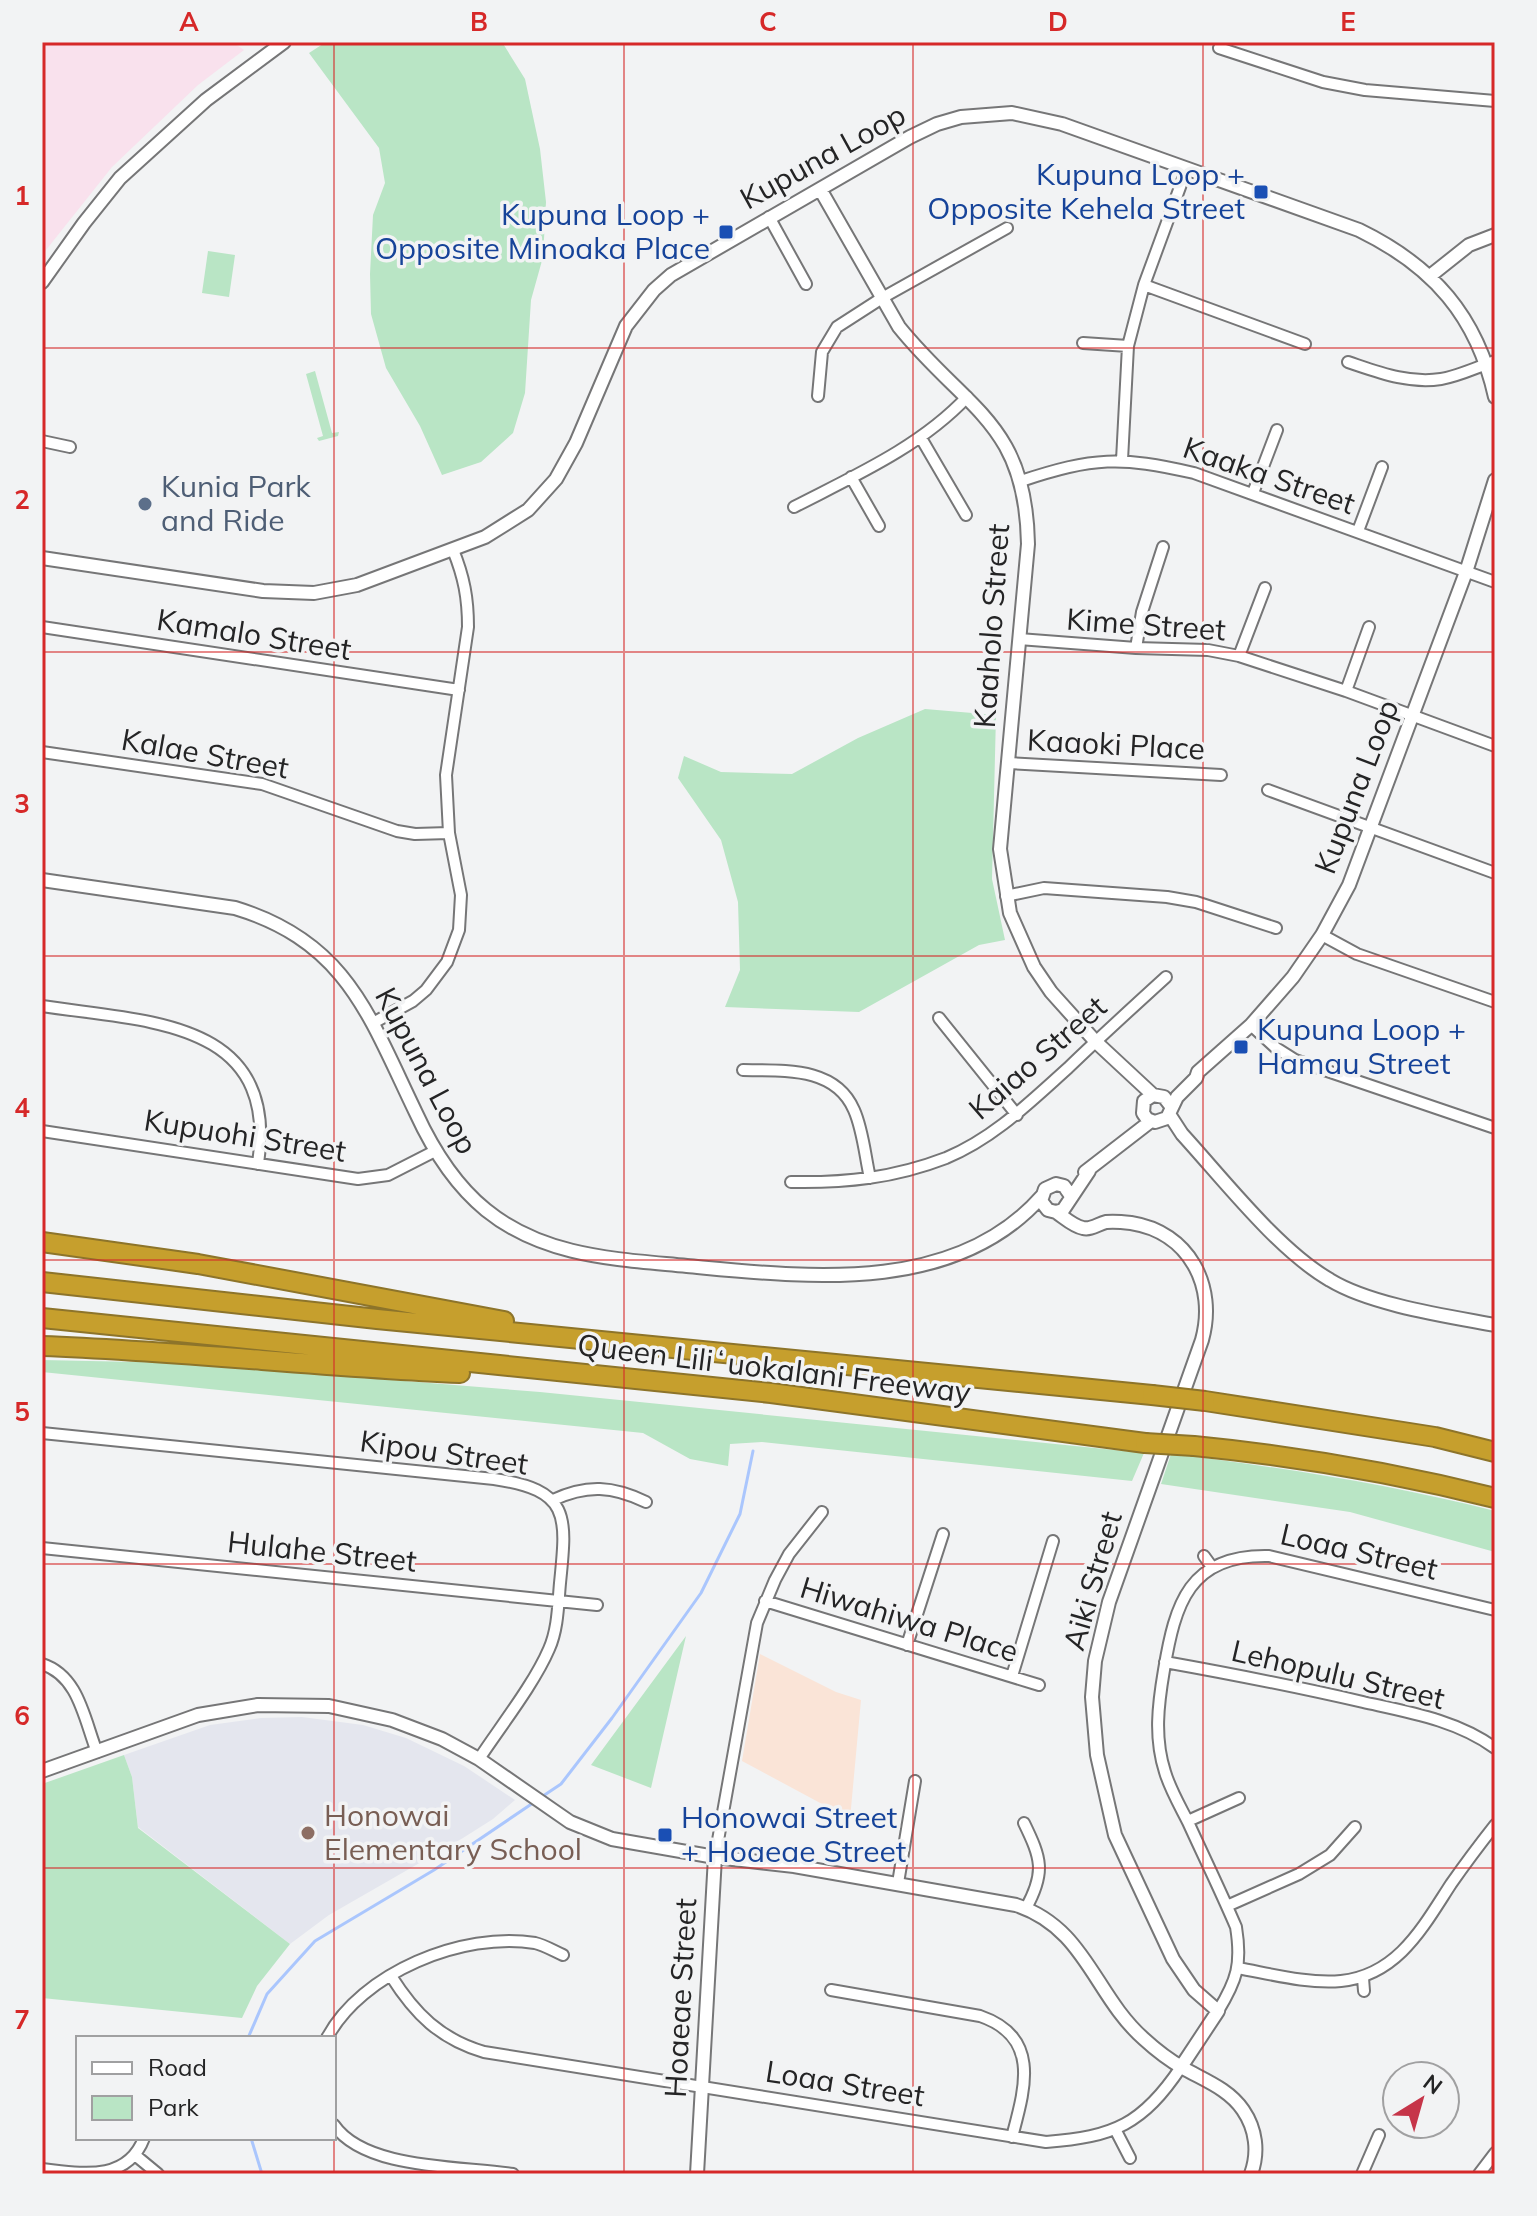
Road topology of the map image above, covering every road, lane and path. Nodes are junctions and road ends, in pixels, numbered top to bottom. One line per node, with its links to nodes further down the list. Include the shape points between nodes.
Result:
1 (280, 43): 10 (street, via 206,100 120,178)
2 (1219, 48): 3 (street, via 1365,90)
3 (1495, 101)
4 (1187, 168): 5 (street, Kupuna Loop, via 1037,116 986,113 923,130); 9 (street, Kupuna Loop, via 1359,230); 12 (street)
5 (820, 189): 6 (street, Kupuna Loop); 13 (street, Kaaholo Street)
6 (769, 217): 11 (street); 37 (street, Kupuna Loop, via 690,262 654,290 621,334 556,479 509,524)
7 (1007, 228): 13 (street)
8 (1495, 235): 9 (street, via 1469,245)
9 (1430, 276): 18 (street, Kupuna Loop)
10 (42, 282)
11 (806, 284)
12 (1144, 285): 15 (street); 16 (street)
13 (882, 298): 19 (street, via 831,335 820,362); 20 (street, Kaaholo Street, via 916,348)
14 (1083, 343): 16 (street)
15 (1305, 344)
16 (1128, 346): 26 (street)
17 (1348, 362): 18 (street, via 1421,380 1443,379)
18 (1491, 362): 21 (street, Kupuna Loop)
19 (818, 396)
20 (967, 397): 23 (street); 30 (street, Kaaholo Street, via 998,431)
21 (1495, 397)
22 (1277, 430): 31 (street)
23 (921, 438): 28 (street); 33 (street)
24 (42, 441): 25 (street)
25 (70, 447)
26 (1122, 460): 30 (street, Kaaka Street, via 1072,465); 31 (street, Kaaka Street, via 1194,473)
27 (1382, 467): 35 (street)
28 (851, 477): 32 (street); 34 (street)
29 (1495, 480): 39 (street, Kupuna Loop)
30 (1021, 481): 44 (street, Kaaholo Street, via 1028,544)
31 (1253, 493): 35 (street, Kaaka Street)
32 (794, 507)
33 (966, 515)
34 (879, 526)
35 (1358, 531): 39 (street, Kaaka Street)
36 (1163, 547): 45 (street)
37 (453, 550): 38 (street, Kupuna Loop, via 357,585 303,594); 47 (street, via 468,604)
38 (42, 558)
39 (1466, 572): 40 (street, Kaaka Street); 49 (street, Kupuna Loop)
40 (1495, 582)
41 (1265, 588): 46 (street)
42 (42, 627): 47 (street, Kamalo Street)
43 (1369, 627): 48 (street)
44 (1019, 639): 45 (street, Kime Street); 52 (street, Kaaholo Street)
45 (1136, 648): 46 (street, Kime Street)
46 (1239, 656): 48 (street, Kime Street)
47 (459, 690): 56 (street, via 446,775)
48 (1346, 691): 49 (street, Kime Street)
49 (1412, 716): 50 (street, Kime Street); 55 (street, Kupuna Loop)
50 (1495, 746)
51 (42, 752): 56 (street, Kalae Street, via 262,784 397,831)
52 (1009, 763): 53 (street, Kaaoki Place); 59 (street, Kaaholo Street, via 1000,849)
53 (1221, 775)
54 (1268, 790): 55 (street)
55 (1371, 828): 57 (street); 61 (street, Kupuna Loop)
56 (449, 833): 66 (street, via 461,895 455,946 426,990)
57 (1495, 873)
58 (42, 880): 66 (street, Kupuna Loop, via 262,916 312,944 333,964)
59 (1006, 896): 60 (street, via 1044,888 1167,897); 68 (street, Kaaholo Street, via 1034,967)
60 (1276, 928)
61 (1322, 935): 63 (street, via 1357,954); 67 (street, Kupuna Loop)
62 (1166, 977): 68 (street, Kaiao Street)
63 (1495, 1002)
64 (42, 1006): 75 (street, via 172,1027 216,1045 239,1067 255,1095 262,1126)
65 (939, 1018): 71 (street)
66 (373, 1023): 74 (street, Kupuna Loop)
67 (1251, 1025): 70 (street, Kupuna Loop); 72 (street, via 1295,1060)
68 (1100, 1047): 70 (street, Kaaholo Street); 71 (street, Kaiao Street)
69 (743, 1070): 76 (street, via 806,1072 839,1089 855,1112)
70 (1157, 1108): 79 (street, Kupuna Loop); 86 (street, Kaaholo Street, via 1286,1247 1332,1282 1387,1301)
71 (1017, 1115): 76 (street, Kaiao Street, via 948,1157)
72 (1495, 1128)
73 (42, 1131): 75 (street, Kupuohi Street)
74 (435, 1151): 75 (street, Kupuohi Street, via 403,1170 373,1178); 82 (street, Kupuna Loop, via 463,1189 511,1228 539,1242 599,1257 825,1277 936,1260)
75 (258, 1164)
76 (870, 1178): 77 (street, Kaiao Street)
77 (791, 1182)
78 (1042, 1196): 79 (street, Kupuna Loop, via 1052,1184); 80 (street); 82 (street, Kupuna Loop)
79 (1068, 1196): 80 (street, Kupuna Loop); 81 (street, via 1077,1217)
80 (1052, 1211): 81 (street, via 1078,1227); 82 (street, Kupuna Loop)
81 (1092, 1228): 130 (street, Aiki Street, via 1126,1222 1166,1235 1195,1266 1206,1296 1202,1340 1109,1602 1092,1697 1097,1755 1115,1835 1173,1959 1194,1990)
82 (1002, 1232)
83 (42, 1242): 87 (highway, via 198,1264)
84 (42, 1282): 87 (highway, Queen Liliʻuokalani Freeway)
85 (42, 1318): 89 (highway, Queen Liliʻuokalani Freeway)
86 (1495, 1325)
87 (625, 1344): 91 (highway, Queen Liliʻuokalani Freeway, bridge, via 1205,1401 1435,1437)
88 (42, 1346): 89 (highway)
89 (659, 1382): 92 (highway, Queen Liliʻuokalani Freeway, bridge, via 1280,1455)
90 (42, 1433): 93 (street, Kipou Street, via 494,1479 533,1487)
91 (1495, 1452)
92 (1495, 1498)
93 (553, 1500): 94 (street, via 589,1488 625,1492); 101 (street, Kipou Street, via 565,1542)
94 (646, 1502)
95 (822, 1512): 102 (street, Hoaeae Street, via 789,1554)
96 (943, 1534): 105 (street)
97 (1053, 1541): 108 (street)
98 (42, 1548): 101 (street, Hulahe Street)
99 (1204, 1556): 100 (street)
100 (1212, 1567): 104 (street, Loaa Street, via 1231,1559 1269,1556); 106 (street, Loaa Street, via 1196,1581 1175,1615)
101 (558, 1600): 103 (street, Hulahe Street); 112 (street, Kipou Street, via 548,1652)
102 (765, 1601): 105 (street, Hiwahiwa Place); 120 (street, Hoaeae Street, via 752,1646)
103 (597, 1605)
104 (1495, 1610)
105 (907, 1645): 108 (street, Hiwahiwa Place)
106 (1165, 1662): 110 (street, Lehopulu Street, via 1425,1716); 116 (street, Loaa Street, via 1159,1748 1165,1774)
107 (42, 1664): 111 (street, via 72,1684)
108 (1012, 1676): 109 (street, Hiwahiwa Place)
109 (1039, 1685)
110 (1495, 1748)
111 (97, 1752): 112 (street, via 198,1715 301,1704 392,1720); 113 (street)
112 (479, 1759): 120 (street, via 570,1822 612,1839)
113 (42, 1771)
114 (915, 1781): 121 (street)
115 (1239, 1798): 116 (street)
116 (1188, 1821): 122 (street, Loaa Street)
117 (1024, 1823): 123 (street, via 1041,1862)
118 (1495, 1825): 127 (street, via 1416,1938 1402,1954)
119 (1355, 1827): 122 (street, via 1330,1855)
120 (715, 1857): 121 (street); 133 (street, Hoaeae Street)
121 (898, 1883): 123 (street)
122 (1227, 1906): 125 (street, Loaa Street, via 1236,1927)
123 (1026, 1908): 132 (street, via 1070,1938 1125,2019)
124 (563, 1955): 126 (street, via 536,1943 471,1945 420,1960)
125 (1238, 1968): 127 (street, via 1313,1981); 130 (street, Loaa Street)
126 (391, 1976): 131 (street, via 350,2007); 133 (street, Loaa Street, via 422,2018 469,2048)
127 (1363, 1978): 129 (street)
128 (831, 1990): 137 (street, via 980,2016 1009,2031 1025,2069)
129 (1364, 1991)
130 (1218, 2011): 132 (street, Loaa Street)
131 (328, 2036)
132 (1181, 2067): 135 (street, Loaa Street, via 1148,2111); 146 (street, via 1225,2092 1242,2109 1255,2144)
133 (702, 2088): 137 (street, Loaa Street); 145 (street, Hoaeae Street)
134 (336, 2127): 144 (street, via 350,2142 382,2157)
135 (1115, 2129): 137 (street, Loaa Street, via 1046,2142); 141 (street)
136 (1379, 2135): 147 (street)
137 (1012, 2137)
138 (143, 2140): 140 (street)
139 (1495, 2153): 148 (street)
140 (135, 2155): 142 (street, via 120,2167 97,2173); 143 (street)
141 (1130, 2158)
142 (42, 2169)
143 (158, 2174)
144 (513, 2174)
145 (697, 2174)
146 (1251, 2174)
147 (1362, 2174)
148 (1479, 2174)

